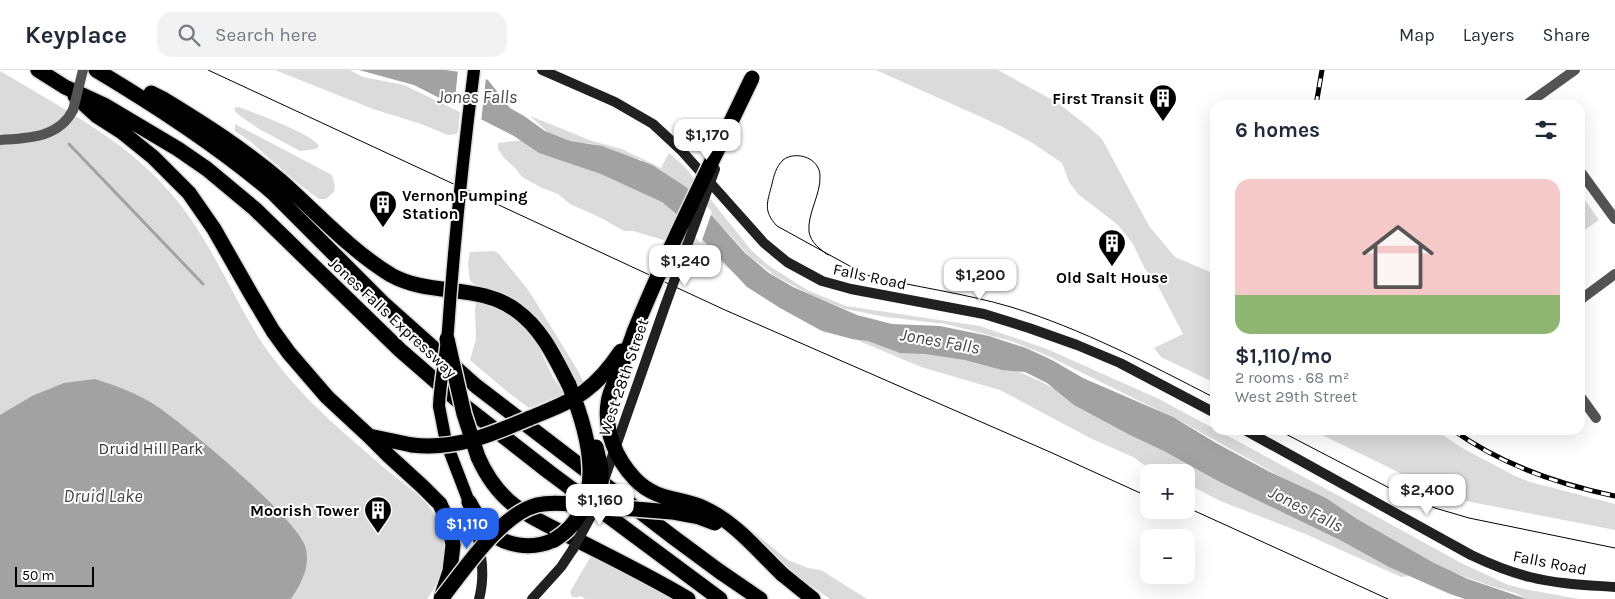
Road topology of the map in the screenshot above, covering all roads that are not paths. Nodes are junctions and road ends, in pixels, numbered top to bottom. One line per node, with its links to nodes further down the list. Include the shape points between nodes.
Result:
1 (38, 70): 9 (highway, Jones Falls Expressway)
2 (83, 70): 11 (street, bridge, via 74,110 66,121 53,131 33,137)
3 (96, 70): 8 (highway, Jones Falls Expressway)
4 (474, 70): 17 (main road, bridge, via 459,192)
5 (542, 70): 20 (main road, Falls Road, via 616,102 653,124 681,150 775,254 804,272 851,289 984,314 1037,331 1120,363)
6 (1575, 70): 10 (street)
7 (753, 74): 16 (highway, bridge); 24 (main road, West 28th Street, bridge, via 686,247)
8 (110, 78): 18 (highway, via 163,99 233,144 352,246 394,276 412,284 492,297 516,309 537,329); 33 (highway, Jones Falls Expressway, via 226,154 272,192 444,358 513,415 718,571)
9 (65, 87): 23 (highway, via 97,116 153,157 189,193 281,343 318,388); 32 (highway, Jones Falls Expressway, via 104,105 178,148 207,169 255,209 400,350 462,404)
10 (1534, 100)
11 (0, 140)
12 (1585, 181): 13 (street)
13 (1615, 220)
14 (1615, 274): 15 (street)
15 (1585, 296)
16 (643, 311): 23 (highway, bridge, via 603,375 570,401 468,442 432,447); 26 (highway, bridge, via 608,402 608,429 615,448 636,481 666,499 695,505 720,517)
17 (447, 338): 25 (main road, bridge, via 439,406 446,442); 31 (highway, bridge, via 464,414 478,457 500,492 514,505 549,526)
18 (569, 385): 24 (highway, bridge, via 591,428 600,462); 25 (highway, bridge, via 583,423 590,462 590,481 573,525 554,540 522,546 502,540 486,528)
19 (1585, 403): 21 (street)
20 (1210, 411)
21 (1596, 418)
22 (1254, 435): 27 (main road, Falls Road, via 1496,566 1536,578)
23 (369, 436): 28 (highway, via 431,494 446,516 452,536 453,557)
24 (601, 491): 30 (main road, West 28th Street, bridge, via 573,549)
25 (469, 502): 29 (main road, via 480,547 482,588)
26 (782, 574): 28 (highway, bridge, via 723,528 699,517 556,503 538,505 508,520); 34 (highway)
27 (1615, 587)
28 (440, 599)
29 (479, 599)
30 (532, 599)
31 (688, 599)
32 (720, 599)
33 (760, 599)
34 (813, 599)

